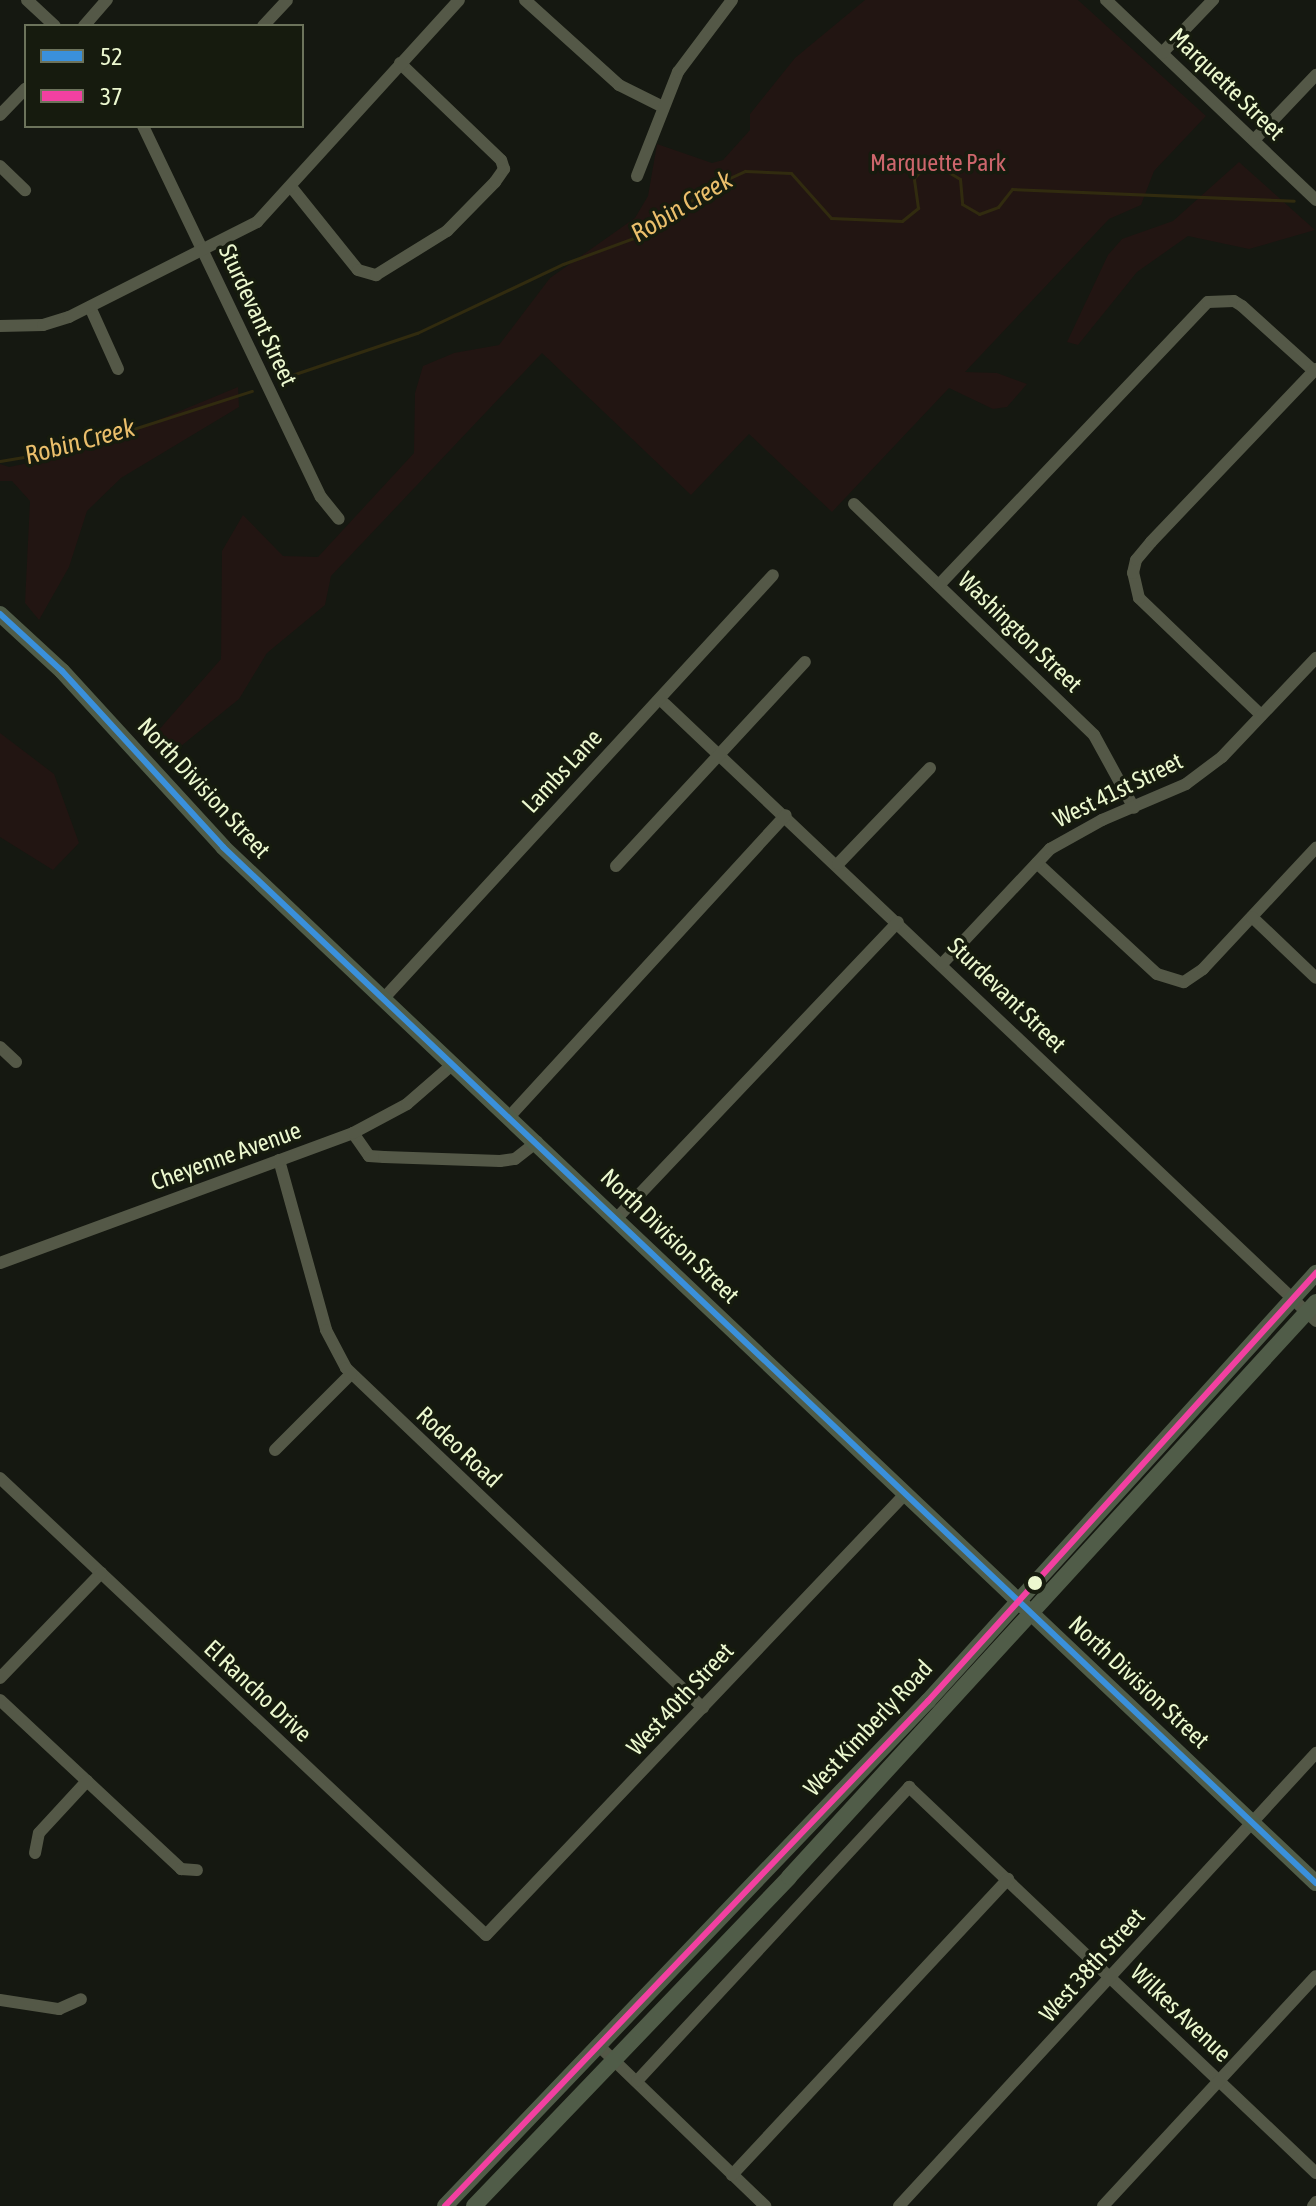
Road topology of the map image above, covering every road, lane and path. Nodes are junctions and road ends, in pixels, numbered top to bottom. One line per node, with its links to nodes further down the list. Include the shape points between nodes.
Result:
1 (27, 0): 9 (street)
2 (107, 0): 10 (street)
3 (287, 0): 11 (street)
4 (459, 0): 13 (street)
5 (525, 0): 16 (street, via 619,85)
6 (1106, 0): 12 (street, Marquette Street)
7 (1213, 0): 12 (street)
8 (724, 3): 16 (street, via 678,72)
9 (53, 24)
10 (86, 24)
11 (265, 24)
12 (1162, 53): 19 (street, Marquette Street)
13 (400, 63): 22 (street); 22 (street, via 501,160 504,169 461,220 376,275 358,270)
14 (1316, 75): 19 (street)
15 (24, 90): 17 (street)
16 (663, 107): 21 (street)
17 (0, 115)
18 (147, 128): 25 (street, Sturdevant Street)
19 (1254, 140): 24 (street, Marquette Street)
20 (0, 166): 23 (street)
21 (637, 176)
22 (292, 188): 25 (street, via 257,222)
23 (25, 190)
24 (1316, 200)
25 (203, 250): 26 (street); 31 (street, Sturdevant Street, via 321,497)
26 (90, 307): 27 (street, via 43,325); 28 (street)
27 (0, 326)
28 (118, 369)
29 (1315, 370): 33 (street, via 1234,301 1208,302); 38 (street, via 1136,560 1133,584 1139,598)
30 (854, 504): 33 (street, Washington Street)
31 (339, 519)
32 (773, 575): 51 (street, Lambs Lane)
33 (939, 585): 41 (street, Washington Street, via 1094,735)
34 (0, 614): 51 (main road, North Division Street, via 62,671 223,847)
35 (1316, 658): 38 (street, West 41st Street)
36 (805, 662): 39 (street)
37 (665, 704): 39 (street, Sturdevant Street)
38 (1261, 715): 41 (street, West 41st Street, via 1222,757 1186,784)
39 (719, 754): 42 (street, Sturdevant Street); 46 (street)
40 (930, 768): 45 (street)
41 (1134, 808): 44 (street, West 41st Street, via 1072,834)
42 (786, 815): 45 (street, Sturdevant Street); 55 (street)
43 (1316, 848): 47 (street)
44 (1037, 863): 47 (street, via 1168,981 1184,982 1203,969); 49 (street, West 41st Street)
45 (838, 864): 48 (street, Sturdevant Street)
46 (616, 866)
47 (1252, 917): 50 (street)
48 (898, 922): 49 (street, Sturdevant Street); 59 (street)
49 (942, 964): 62 (street, Sturdevant Street)
50 (1316, 978)
51 (385, 997): 54 (main road, North Division Street)
52 (0, 1047): 53 (street)
53 (16, 1062)
54 (453, 1064): 55 (main road, North Division Street); 56 (street, Cheyenne Avenue, via 407,1104)
55 (510, 1116): 57 (main road, North Division Street)
56 (353, 1133): 57 (street, via 369,1156 384,1157 500,1161 522,1155); 58 (street, Cheyenne Avenue)
57 (537, 1142): 59 (main road, North Division Street)
58 (279, 1160): 60 (street, Cheyenne Avenue); 64 (street, Rodeo Road, via 326,1330)
59 (617, 1218): 67 (main road, North Division Street)
60 (0, 1263)
61 (1316, 1273): 62 (main road, West Kimberly Road)
62 (1292, 1299): 63 (street, Sturdevant Street); 69 (main road, West Kimberly Road)
63 (1313, 1312): 70 (main road, West Kimberly Road)
64 (351, 1374): 65 (street); 73 (street, Rodeo Road)
65 (275, 1450)
66 (0, 1478): 68 (street, El Rancho Drive)
67 (906, 1493): 69 (main road, North Division Street); 73 (street, West 40th Street)
68 (101, 1573): 71 (street); 81 (street, El Rancho Drive)
69 (1016, 1600): 70 (main road, North Division Street); 86 (main road, West Kimberly Road, via 928,1701)
70 (1030, 1613): 76 (main road, North Division Street); 87 (main road, West Kimberly Road)
71 (0, 1678)
72 (0, 1700): 75 (street)
73 (703, 1708): 81 (street, West 40th Street)
74 (1316, 1753): 76 (street, West 38th Street)
75 (87, 1781): 77 (street, via 39,1833); 78 (street, via 181,1869)
76 (1252, 1822): 80 (main road, North Division Street); 83 (street, West 38th Street)
77 (35, 1853)
78 (197, 1870)
79 (1008, 1879): 83 (street, Wilkes Avenue); 88 (street, Wilkes Avenue, via 909,1787); 91 (street)
80 (1316, 1883)
81 (486, 1935)
82 (1316, 1976): 89 (street)
83 (1111, 1977): 89 (street, Wilkes Avenue); 95 (street, West 38th Street)
84 (81, 1999): 85 (street, via 59,2009)
85 (0, 2000)
86 (599, 2046): 87 (street); 92 (main road, West Kimberly Road)
87 (614, 2060): 88 (street); 93 (main road, West Kimberly Road)
88 (637, 2081): 91 (street)
89 (1220, 2081): 90 (street, Wilkes Avenue); 96 (street)
90 (1316, 2173)
91 (732, 2175): 94 (street)
92 (445, 2206)
93 (474, 2206)
94 (765, 2206)
95 (899, 2206)
96 (1103, 2206)

